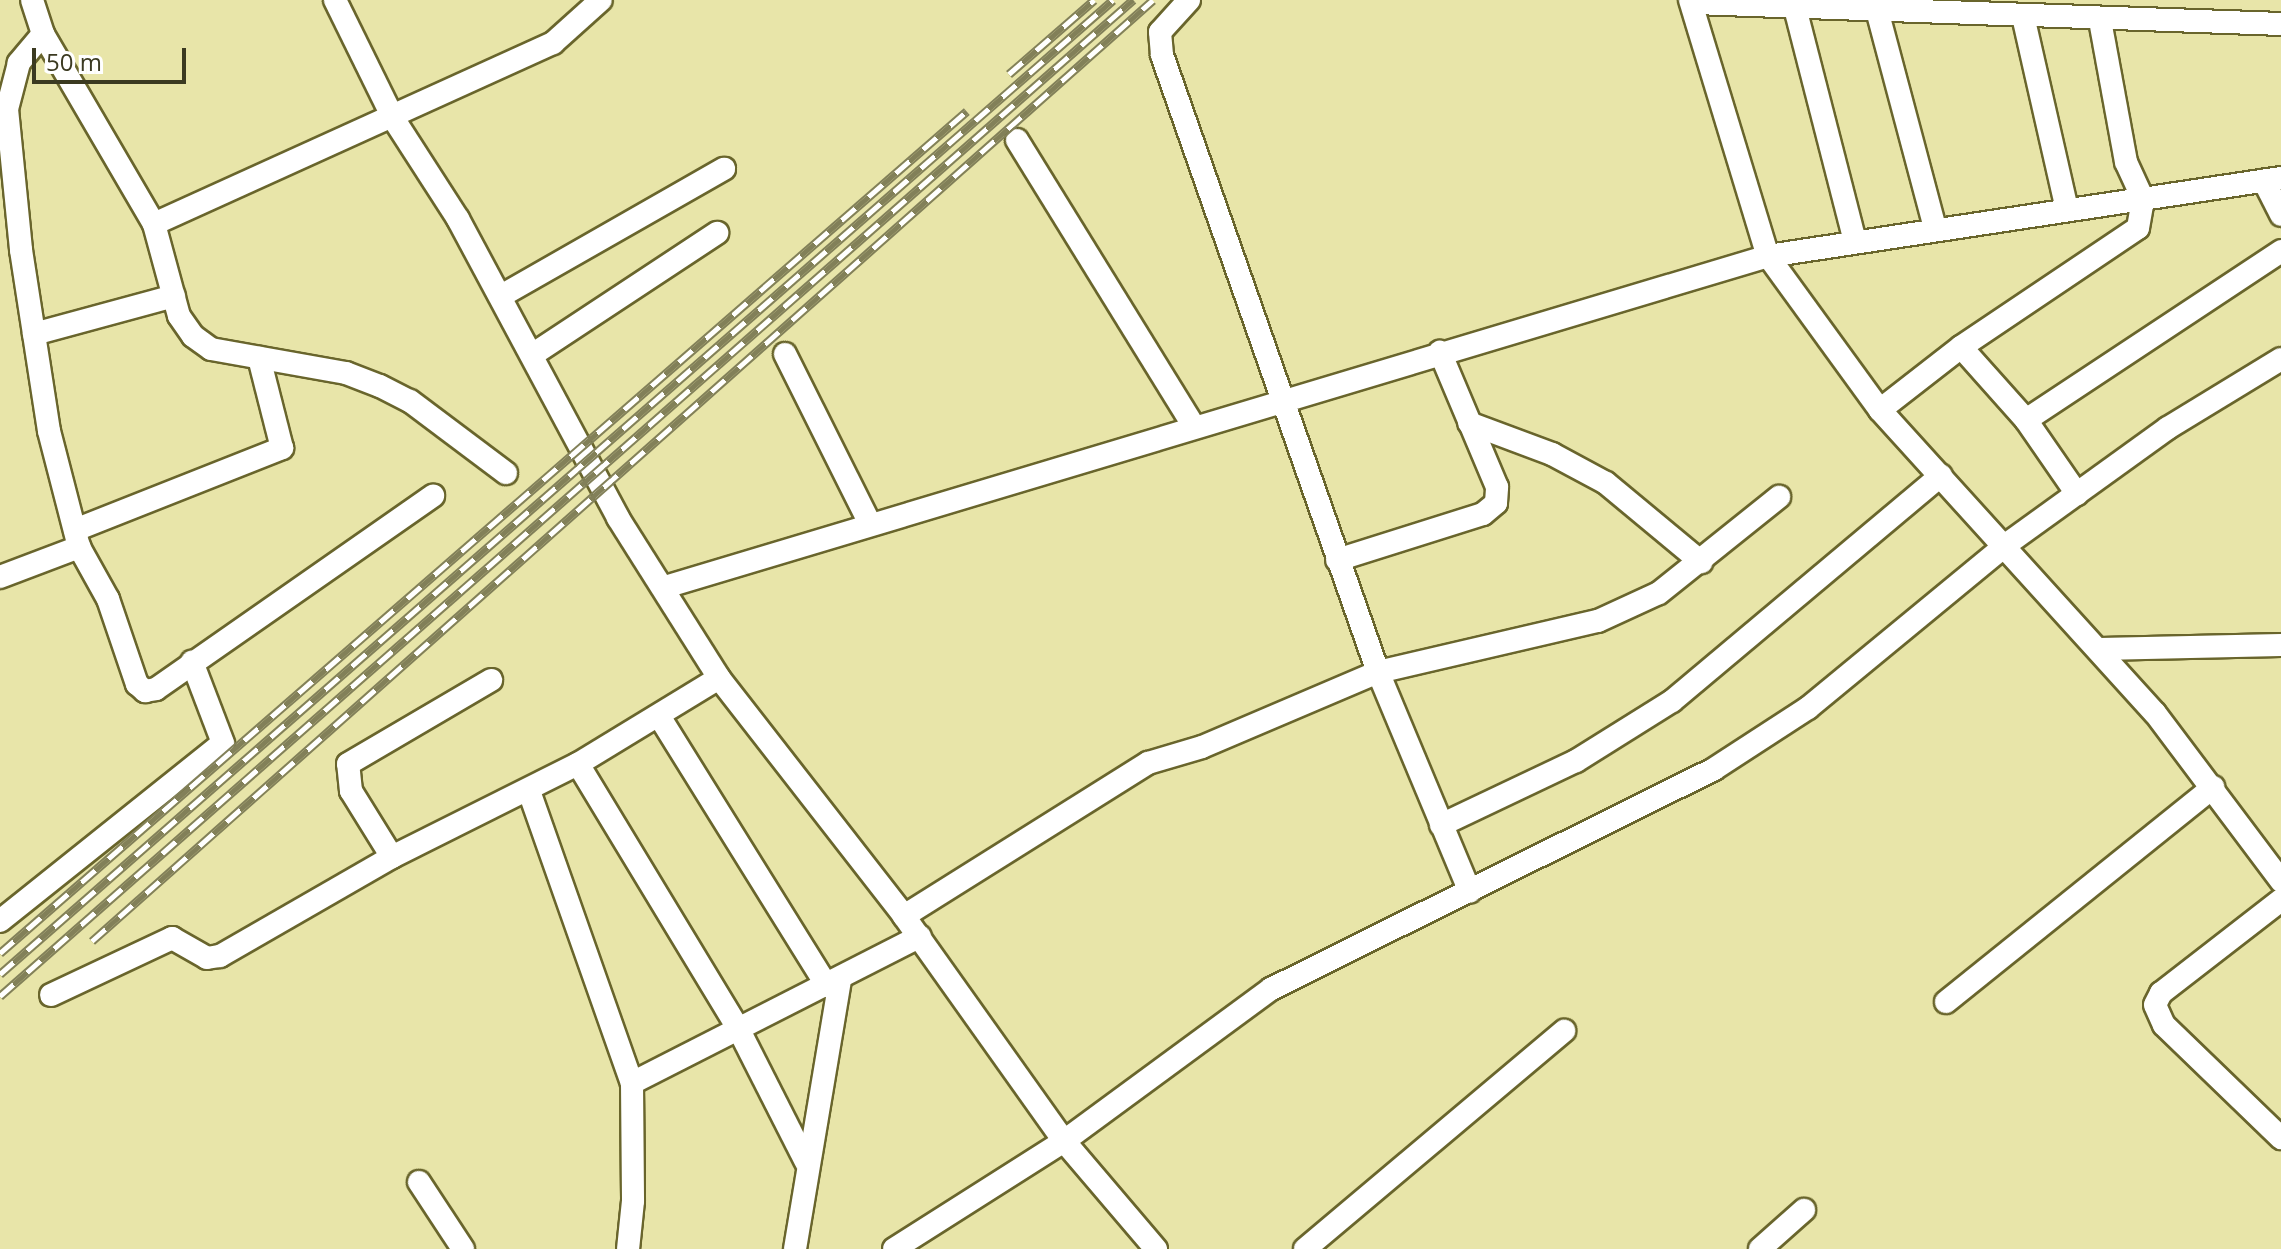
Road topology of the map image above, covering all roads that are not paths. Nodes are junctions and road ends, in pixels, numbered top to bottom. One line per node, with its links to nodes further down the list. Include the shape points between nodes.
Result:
1 (32, 0): 14 (street)
2 (335, 0): 15 (street)
3 (601, 0): 15 (street, via 553,43)
4 (1189, 0): 38 (street, via 1160,32 1162,55)
5 (2233, 0): 12 (street)
6 (1692, 2): 7 (street); 28 (street)
7 (1794, 3): 9 (street); 26 (street)
8 (1905, 5): 9 (street); 10 (street)
9 (1877, 10): 24 (street)
10 (2023, 16): 11 (street); 20 (street)
11 (2100, 20): 12 (street); 19 (street, via 2126,162)
12 (2240, 22): 13 (street)
13 (2281, 24)
14 (43, 34): 22 (street, via 19,63 7,109); 23 (street)
15 (393, 118): 23 (street); 30 (street)
16 (1017, 140): 42 (street)
17 (724, 169): 30 (street)
18 (2272, 180): 19 (street); 21 (street)
19 (2143, 199): 20 (street); 32 (street, via 2138,228)
20 (2067, 209): 24 (street)
21 (2281, 215)
22 (8, 218): 31 (street)
23 (154, 224): 29 (street)
24 (1935, 228): 26 (street)
25 (717, 233): 35 (street)
26 (1855, 242): 28 (street)
27 (2281, 251): 40 (street)
28 (1768, 256): 33 (street); 39 (street)
29 (174, 296): 31 (street); 36 (street, via 193,336 211,349)
30 (501, 296): 35 (street)
31 (34, 334): 49 (street, via 49,431)
32 (1961, 347): 39 (street); 40 (street)
33 (1440, 352): 38 (street); 41 (street)
34 (785, 354): 48 (street)
35 (532, 355): 54 (street, via 618,518)
36 (259, 358): 43 (street, via 346,373 380,386 410,401); 49 (street, via 282,448)
37 (2281, 359): 45 (street, via 2168,428)
38 (1278, 399): 42 (street); 51 (street)
39 (1880, 410): 44 (street)
40 (2026, 420): 45 (street)
41 (1469, 423): 51 (street, via 1497,487 1496,503 1483,514); 52 (street, via 1552,454 1606,483)
42 (1193, 425): 48 (street)
43 (506, 473)
44 (1941, 475): 50 (street); 65 (street, via 1672,701 1576,761)
45 (2077, 494): 50 (street)
46 (433, 496): 57 (street)
47 (1779, 497): 52 (street)
48 (870, 524): 54 (street)
49 (77, 539): 53 (street); 57 (street, via 108,599 137,684 145,691 156,689)
50 (2007, 544): 56 (street); 68 (street, via 1808,708 1714,769)
51 (1337, 560): 58 (street)
52 (1701, 562): 58 (street, via 1659,593 1598,621)
53 (0, 577)
54 (665, 587): 59 (street)
55 (2281, 645): 56 (street)
56 (2100, 649): 63 (street)
57 (192, 662): 71 (street, via 223,743)
58 (1378, 672): 65 (street); 70 (street, via 1202,747 1148,763)
59 (719, 678): 61 (street); 70 (street)
60 (491, 680): 66 (street, via 348,764 351,791)
61 (659, 716): 62 (street); 73 (street)
62 (578, 764): 64 (street); 76 (street)
63 (2213, 787): 67 (street); 75 (street)
64 (529, 791): 66 (street); 78 (street)
65 (1441, 825): 68 (street)
66 (392, 857): 74 (street, via 220,956 207,958 172,938)
67 (2281, 881)
68 (1470, 892): 80 (street, via 1271,989)
69 (2281, 900): 79 (street, via 2161,993 2155,1005 2164,1025)
70 (904, 916): 72 (street)
71 (0, 921)
72 (920, 936): 73 (street); 80 (street)
73 (833, 983): 76 (street); 81 (street)
74 (51, 995)
75 (1946, 1002)
76 (739, 1030): 78 (street); 81 (street)
77 (1564, 1031): 89 (street)
78 (632, 1083): 85 (street)
79 (2281, 1138)
80 (1064, 1141): 87 (street); 88 (street)
81 (806, 1162): 86 (street)
82 (419, 1182): 84 (street)
83 (1804, 1210): 90 (street)
84 (463, 1249)
85 (628, 1249)
86 (795, 1249)
87 (894, 1249)
88 (1156, 1249)
89 (1305, 1249)
90 (1760, 1249)

